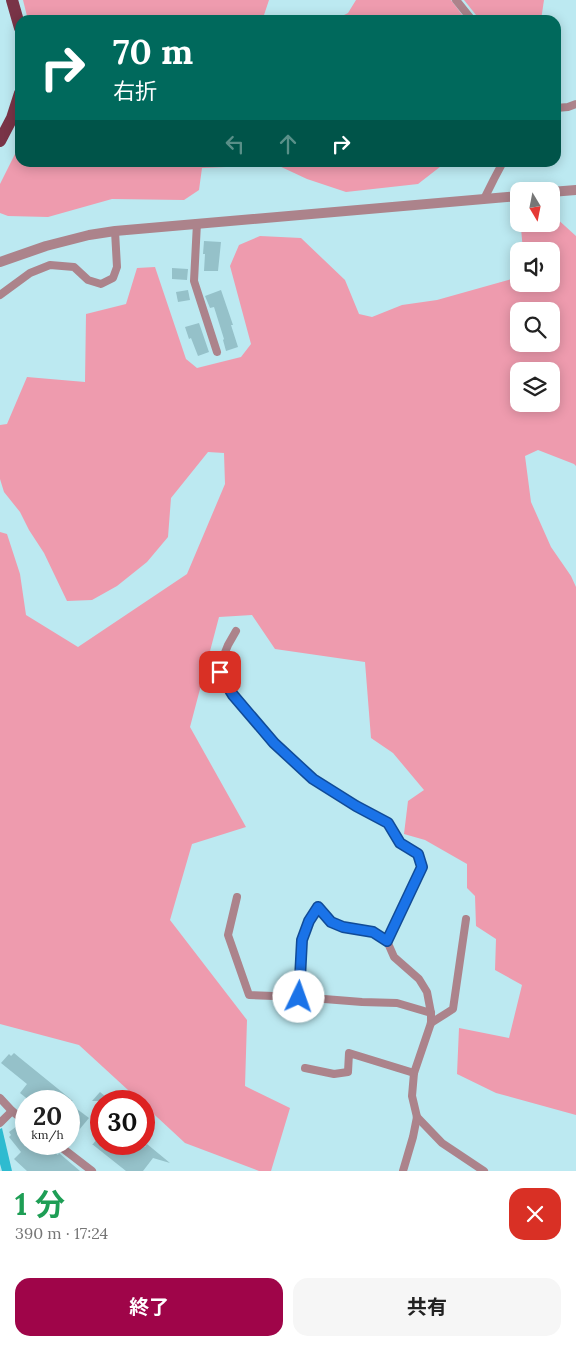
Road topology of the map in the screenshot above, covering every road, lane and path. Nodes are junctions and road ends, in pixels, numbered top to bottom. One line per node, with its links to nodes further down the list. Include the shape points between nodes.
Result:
1 (12, 0): 3 (main road)
2 (456, 0): 4 (street)
3 (16, 15)
4 (468, 15)
5 (576, 104): 6 (street)
6 (561, 108)
7 (15, 109): 8 (main road)
8 (0, 141)
9 (500, 167): 13 (street)
10 (576, 190): 11 (street)
11 (560, 191)
12 (510, 197): 13 (street)
13 (484, 199): 14 (street)
14 (197, 223): 15 (street); 18 (street, via 194,281)
15 (115, 231): 16 (street, via 46,246); 17 (street, via 117,267 113,278 101,284 88,280 74,267 50,265 30,273)
16 (0, 262)
17 (0, 295)
18 (217, 352)
19 (236, 631): 22 (street, via 220,665 222,677 233,695 274,743 313,779 388,823 400,843 418,854 422,867)
20 (237, 897): 23 (street, via 228,935 249,995)
21 (466, 919): 25 (street, via 453,1009)
22 (387, 941): 23 (street, via 373,932 331,922 318,907 302,940); 24 (street, via 394,957 420,979)
23 (299, 997): 24 (street, via 396,1003)
24 (432, 1013): 25 (street)
25 (431, 1022): 27 (street)
26 (305, 1068): 27 (street, via 334,1074 348,1072 349,1053)
27 (414, 1073): 31 (street, via 412,1096)
28 (0, 1098): 29 (street)
29 (12, 1111): 30 (street); 32 (street)
30 (15, 1113)
31 (417, 1117): 35 (street); 36 (street, via 442,1143)
32 (1, 1122)
33 (71, 1155): 34 (street)
34 (92, 1171)
35 (402, 1171)
36 (484, 1171)

